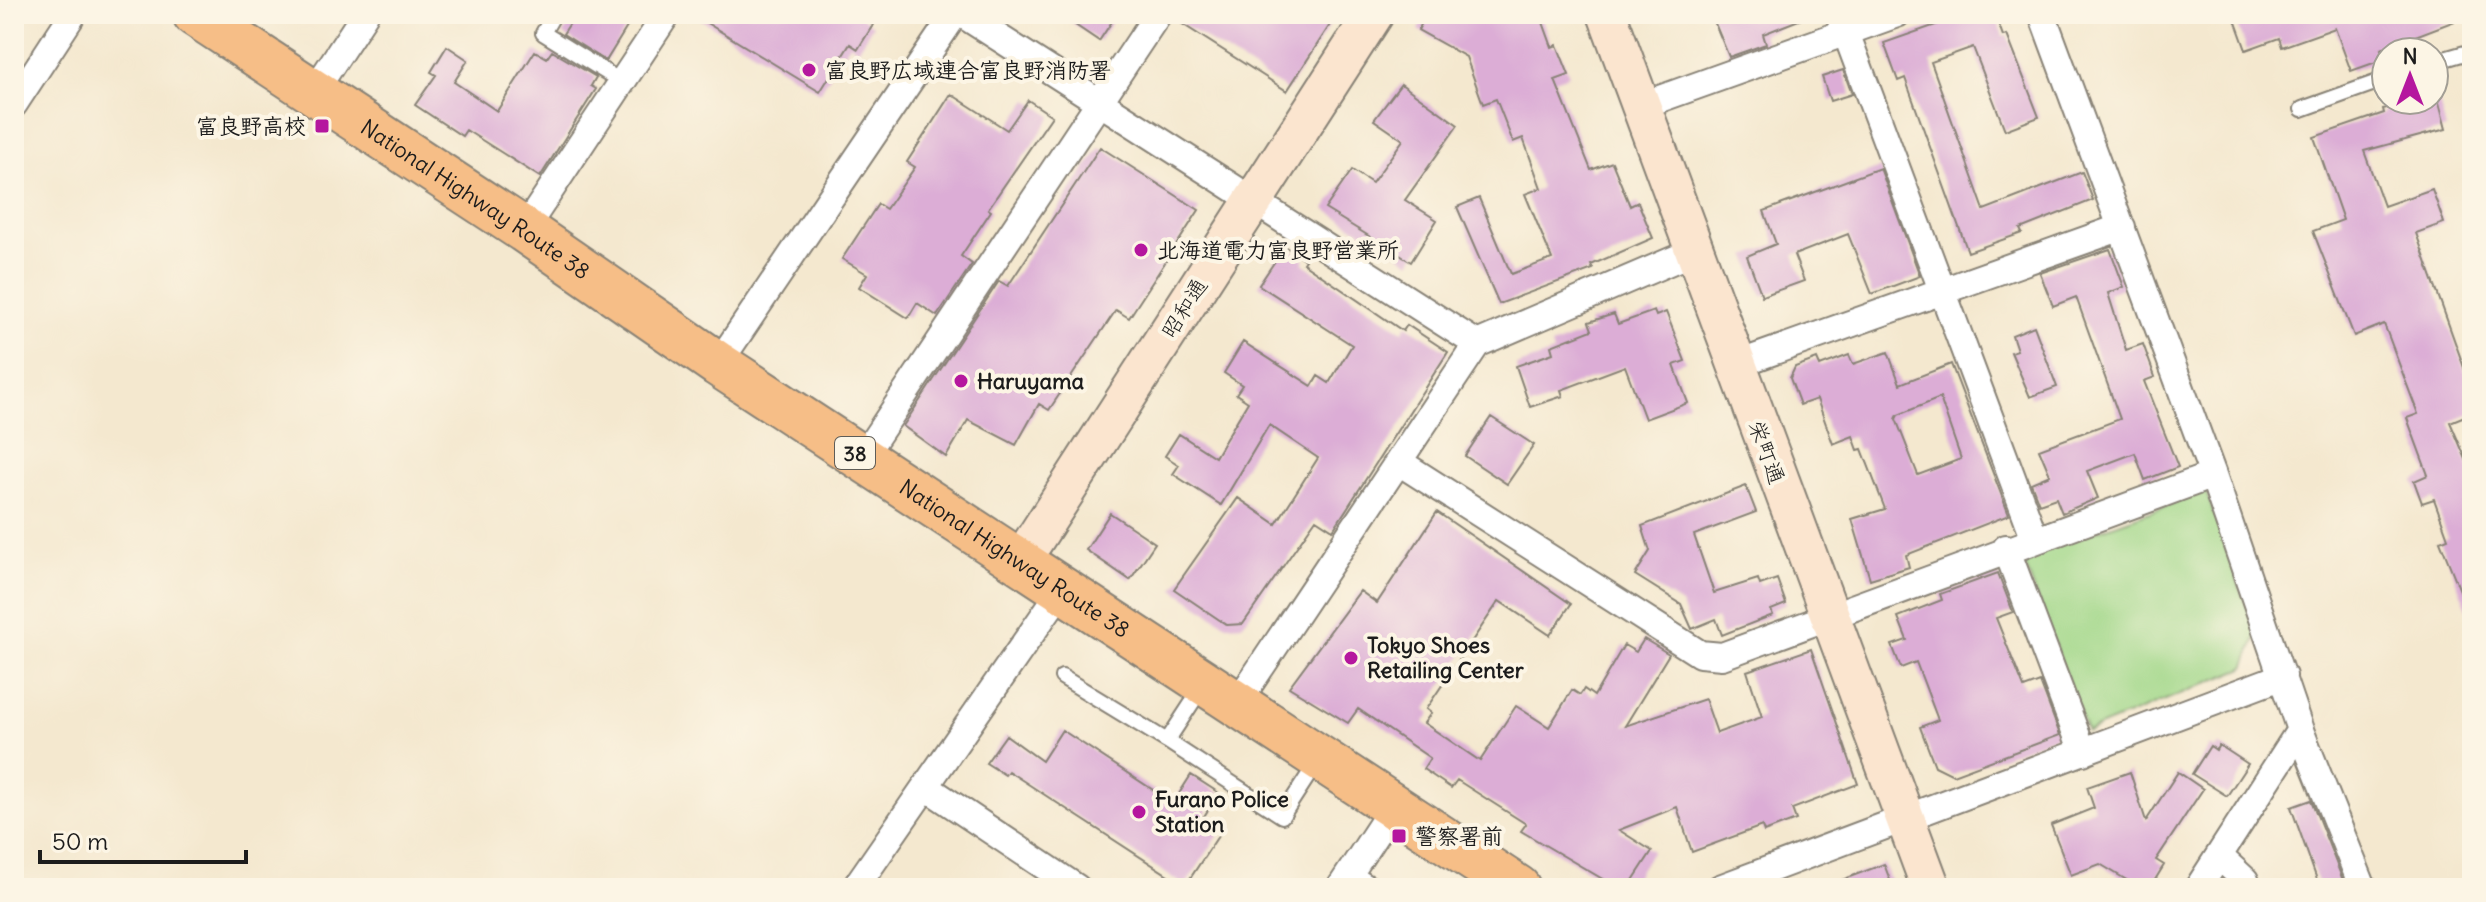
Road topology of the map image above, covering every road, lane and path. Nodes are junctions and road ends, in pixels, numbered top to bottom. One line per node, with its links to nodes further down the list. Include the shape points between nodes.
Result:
1 (73, 14): 19 (street)
2 (195, 14): 18 (highway, National Highway Route 38 / 38)
3 (365, 14): 18 (street)
4 (554, 14): 16 (lane, via 543,33)
5 (667, 14): 16 (street)
6 (955, 14): 29 (street)
7 (962, 14): 20 (street)
8 (1158, 14): 20 (street)
9 (1374, 14): 23 (street, 昭和通)
10 (1607, 14): 21 (street, 栄町通)
11 (1897, 14): 13 (street)
12 (2042, 14): 24 (street)
13 (1843, 24): 21 (street); 27 (street)
14 (2472, 51): 15 (lane)
15 (2450, 57)
16 (622, 82): 25 (street)
17 (2370, 85): 22 (lane)
18 (313, 93): 25 (highway, National Highway Route 38 / 38)
19 (14, 104)
20 (1099, 105): 23 (street); 31 (street)
21 (1640, 106): 26 (street, 栄町通)
22 (2302, 109)
23 (1253, 200): 28 (street); 36 (street, 昭和通)
24 (2122, 227): 27 (street); 33 (street)
25 (524, 230): 29 (highway, National Highway Route 38 / 38)
26 (1692, 252): 28 (street); 30 (street, 栄町通)
27 (1943, 289): 30 (street); 34 (street)
28 (1477, 344): 32 (street)
29 (718, 364): 31 (highway, National Highway Route 38 / 38)
30 (1735, 365): 38 (street, 栄町通)
31 (862, 458): 36 (highway, National Highway Route 38 / 38)
32 (1399, 462): 38 (street, via 1700,654 1722,656); 41 (street)
33 (2213, 475): 34 (street); 39 (street)
34 (2035, 539): 35 (street)
35 (2006, 548): 38 (street); 44 (street)
36 (1020, 562): 37 (highway, National Highway Route 38 / 38)
37 (1063, 588): 41 (highway, National Highway Route 38 / 38); 46 (street)
38 (1829, 616): 48 (street, 栄町通)
39 (2283, 676): 42 (street); 44 (street)
40 (1062, 677): 43 (lane)
41 (1221, 692): 43 (lane); 45 (highway, National Highway Route 38 / 38)
42 (2300, 730): 49 (street); 59 (street)
43 (1167, 741): 45 (lane, via 1282,816)
44 (2083, 752): 48 (street)
45 (1320, 758): 47 (highway, National Highway Route 38 / 38)
46 (926, 787): 51 (street); 52 (street)
47 (1394, 806): 50 (street); 54 (highway, National Highway Route 38 / 38)
48 (1905, 819): 55 (street); 56 (street, 栄町通)
49 (2220, 857): 57 (street); 58 (street)
50 (1345, 879): 53 (lane)
51 (855, 888)
52 (1077, 888)
53 (1377, 888)
54 (1518, 888)
55 (1720, 888)
56 (1931, 888)
57 (2198, 888)
58 (2248, 888)
59 (2363, 888)

